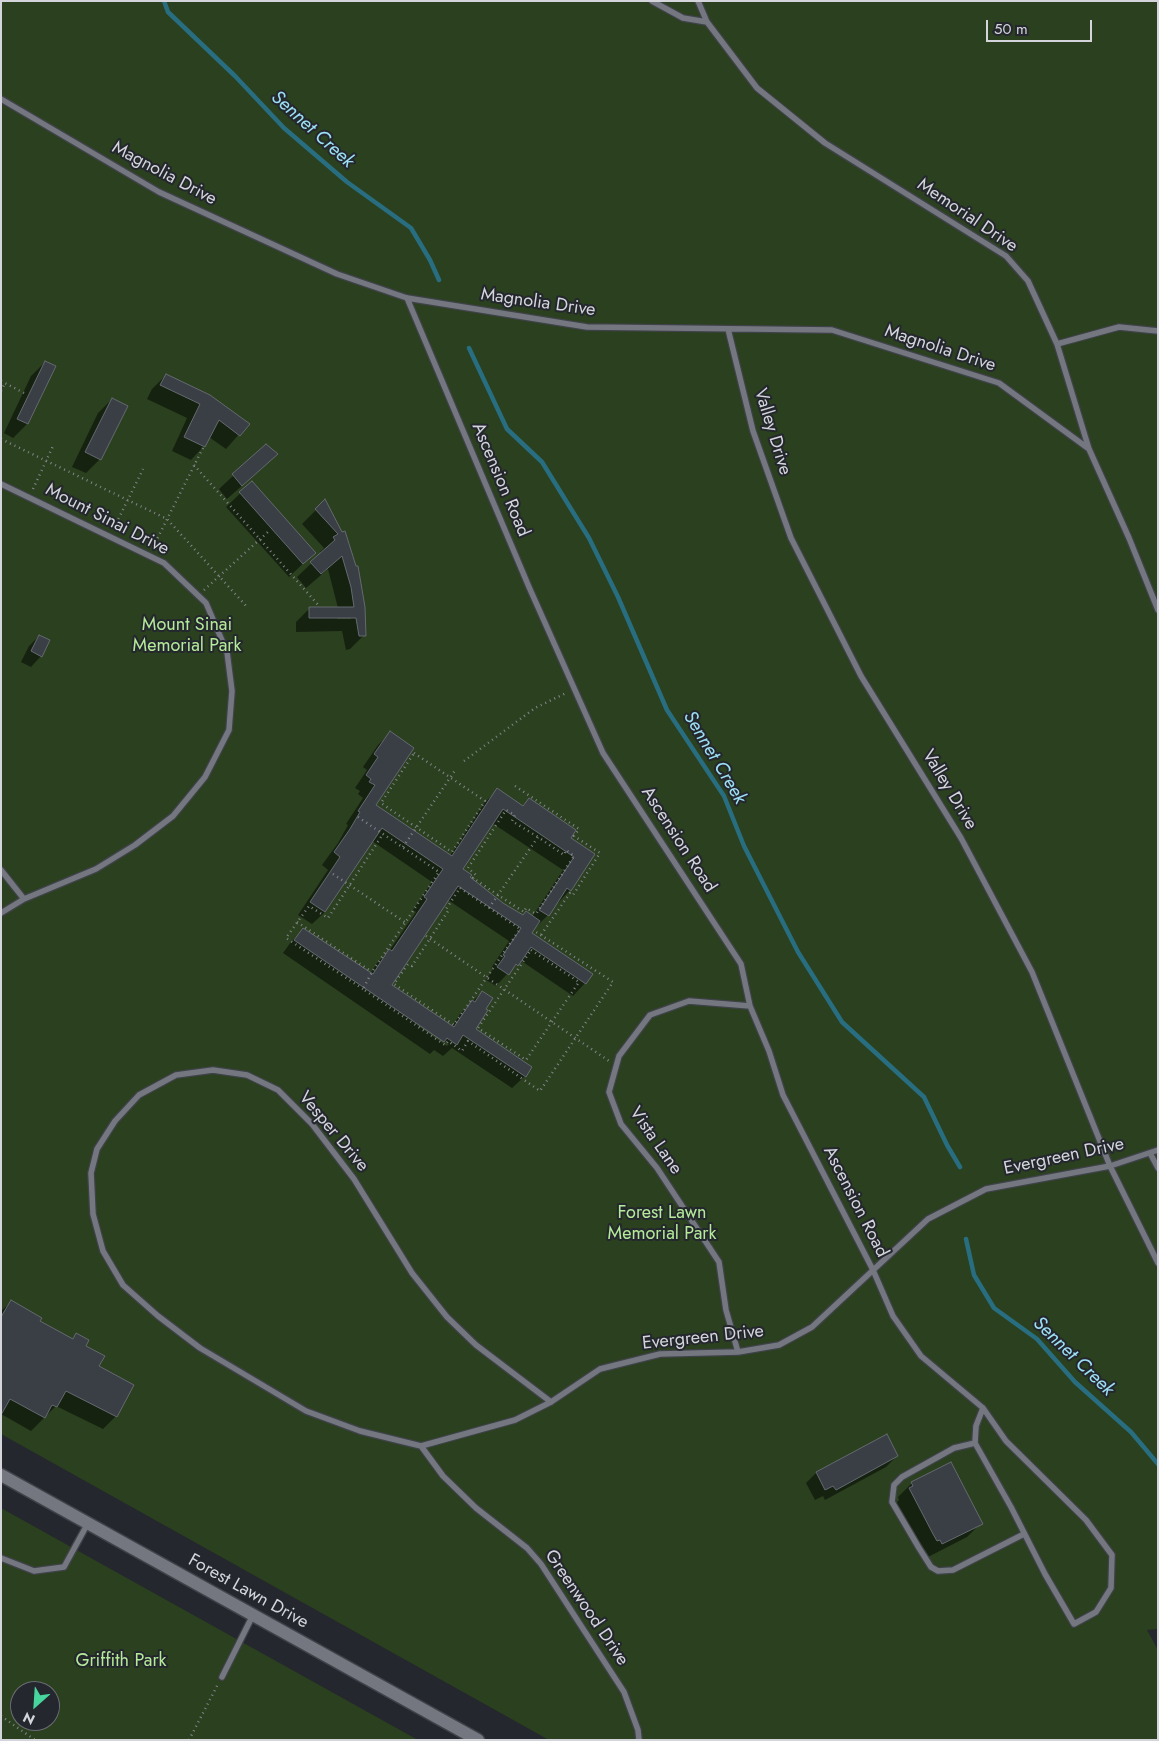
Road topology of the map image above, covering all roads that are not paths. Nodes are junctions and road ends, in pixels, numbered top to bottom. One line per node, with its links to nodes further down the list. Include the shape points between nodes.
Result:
1 (652, 1): 3 (lane, via 683,18)
2 (698, 1): 3 (lane, Memorial Drive)
3 (706, 22): 8 (lane, Memorial Drive, via 758,88 825,143 1006,256 1028,281)
4 (1, 99): 5 (lane, Magnolia Drive, via 159,192 337,274)
5 (407, 298): 6 (lane, Magnolia Drive, via 587,327); 15 (lane, Ascension Road, via 603,753 741,964)
6 (728, 329): 9 (lane, Magnolia Drive, via 832,330 999,383); 18 (lane, Valley Drive, via 753,432 791,538 862,676 961,838 1032,972)
7 (1158, 331): 8 (lane, via 1119,327)
8 (1057, 344): 9 (lane, Memorial Drive)
9 (1089, 449): 11 (lane, Memorial Drive)
10 (1, 484): 13 (lane, Mount Sinai Drive, via 164,563 206,603 228,652 232,691 229,730 205,777 173,816 96,869)
11 (1158, 610)
12 (1, 870): 13 (lane)
13 (24, 899): 14 (lane, Mount Sinai Drive)
14 (1, 913)
15 (750, 1006): 21 (lane, Ascension Road, via 782,1095); 22 (lane, Vista Lane, via 689,1001 650,1015 619,1056 609,1092 621,1124 657,1168 719,1262 726,1310)
16 (1158, 1150): 17 (lane, Evergreen Drive)
17 (1150, 1153): 18 (lane, Evergreen Drive); 19 (lane)
18 (1110, 1166): 20 (lane, Valley Drive); 21 (lane, Evergreen Drive, via 986,1189 928,1219)
19 (1158, 1168)
20 (1158, 1263)
21 (873, 1270): 22 (lane, Evergreen Drive, via 812,1327 779,1345); 24 (lane, Ascension Road, via 893,1316 921,1356)
22 (738, 1352): 23 (lane, Evergreen Drive, via 660,1354 600,1369)
23 (551, 1402): 26 (lane, Evergreen Drive, via 515,1420); 26 (lane, Vesper Drive, via 476,1345 447,1317 412,1273 354,1179 312,1124 278,1090 247,1074 213,1070 176,1075 139,1095 115,1121 97,1149 91,1173 93,1214 103,1251 123,1285 200,1348 306,1411 360,1431)
24 (983, 1408): 25 (lane, via 976,1426); 29 (lane, Ascension Road, via 1006,1441 1086,1520 1112,1555 1111,1588 1096,1612 1074,1624)
25 (975, 1443): 29 (lane); 29 (lane, via 954,1448 902,1477 894,1485 892,1502 918,1548 931,1567 938,1571 953,1570)
26 (421, 1446): 34 (lane, Greenwood Drive, via 443,1476 476,1508 527,1548 541,1564 624,1692)
27 (1, 1475): 28 (street, Forest Lawn Drive)
28 (88, 1523): 30 (lane, via 64,1567 34,1571); 31 (street, Forest Lawn Drive)
29 (1024, 1534)
30 (1, 1558)
31 (253, 1615): 32 (lane); 33 (street, Forest Lawn Drive)
32 (222, 1677)
33 (478, 1740)
34 (639, 1740)

